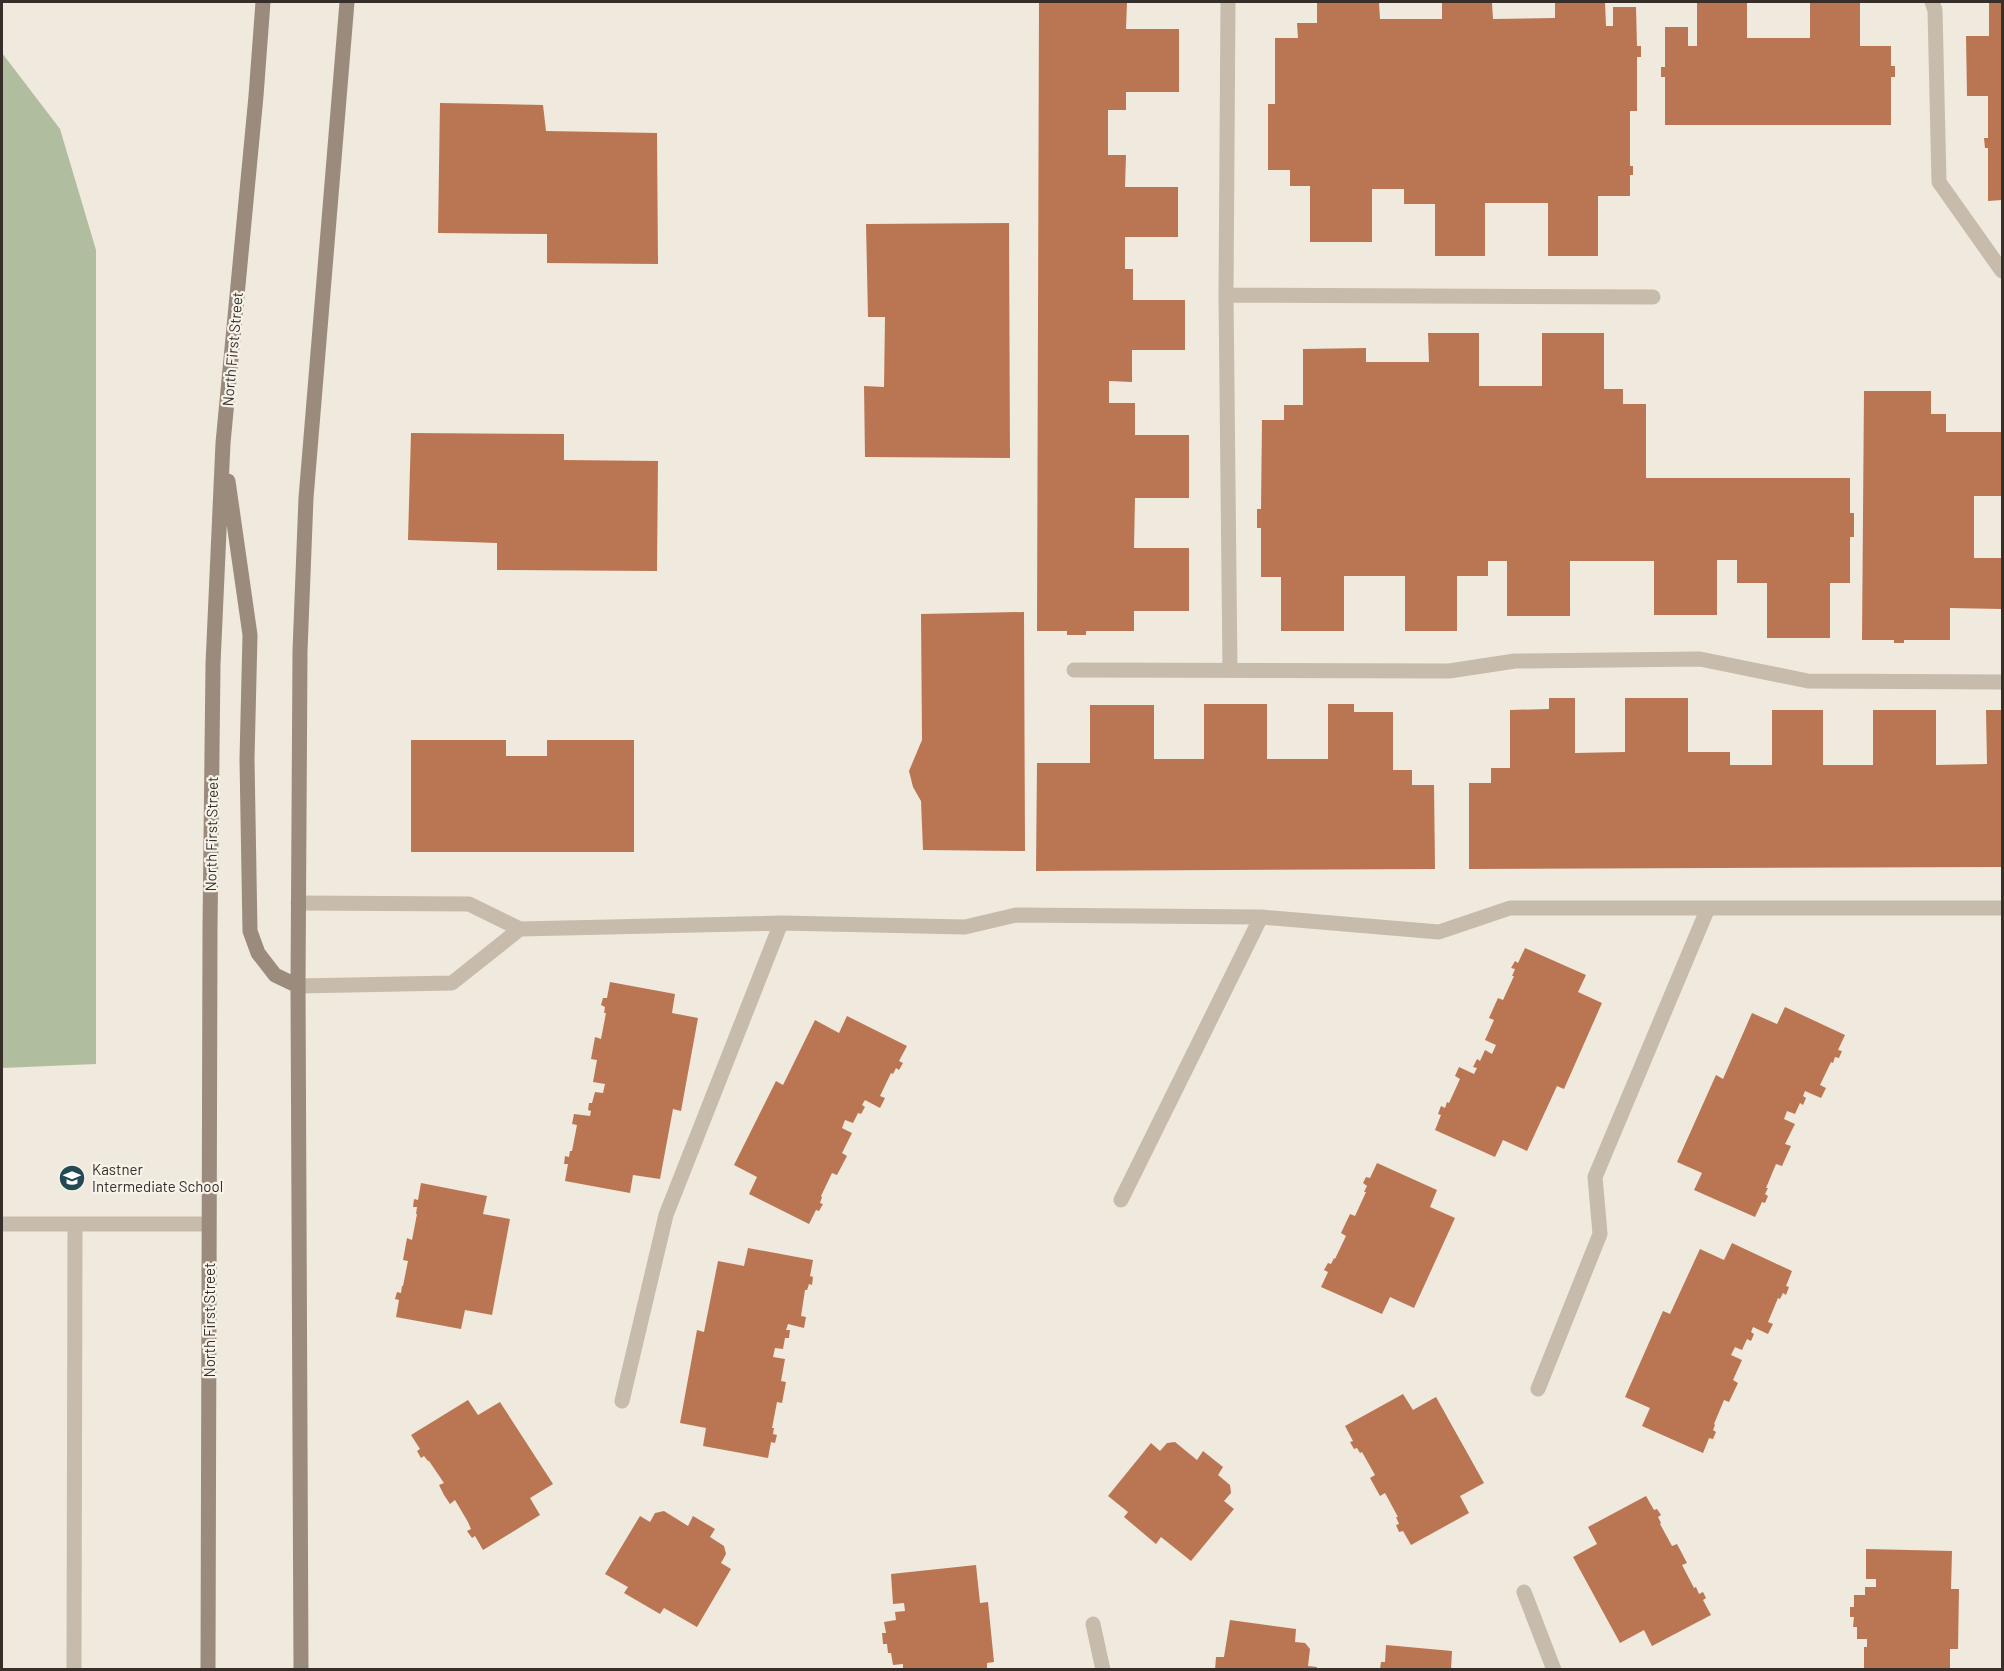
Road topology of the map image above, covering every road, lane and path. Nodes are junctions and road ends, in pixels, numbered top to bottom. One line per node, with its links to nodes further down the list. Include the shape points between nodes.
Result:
1 (263, 2): 8 (main road, North First Street)
2 (347, 2): 12 (main road, via 306,498)
3 (1228, 2): 6 (street)
4 (1932, 2): 5 (street, via 1938,182)
5 (2002, 271)
6 (1226, 295): 7 (street); 10 (street)
7 (1653, 297)
8 (223, 443): 18 (main road, via 250,635 250,931 258,953 275,975); 21 (main road, North First Street, via 213,664)
9 (1074, 670): 10 (street)
10 (1230, 670): 11 (street, via 1449,671 1515,661 1700,660 1808,681)
11 (2002, 682)
12 (298, 903): 17 (street, via 469,904); 18 (main road)
13 (1708, 908): 14 (street); 15 (street, via 1510,908 1438,932); 23 (street, via 1594,1177 1599,1234)
14 (2002, 908)
15 (1261, 917): 16 (street, via 1016,915 964,927); 19 (street)
16 (781, 923): 17 (street); 24 (street, via 666,1215)
17 (520, 929): 18 (street, via 452,982)
18 (298, 986): 29 (main road)
19 (1120, 1200)
20 (2, 1224): 22 (street)
21 (209, 1224): 22 (street); 28 (main road, North First Street)
22 (75, 1225): 27 (street)
23 (1538, 1389)
24 (622, 1401)
25 (1524, 1592): 31 (street)
26 (1093, 1624): 30 (street)
27 (74, 1670)
28 (208, 1670)
29 (301, 1670)
30 (1103, 1670)
31 (1554, 1670)

